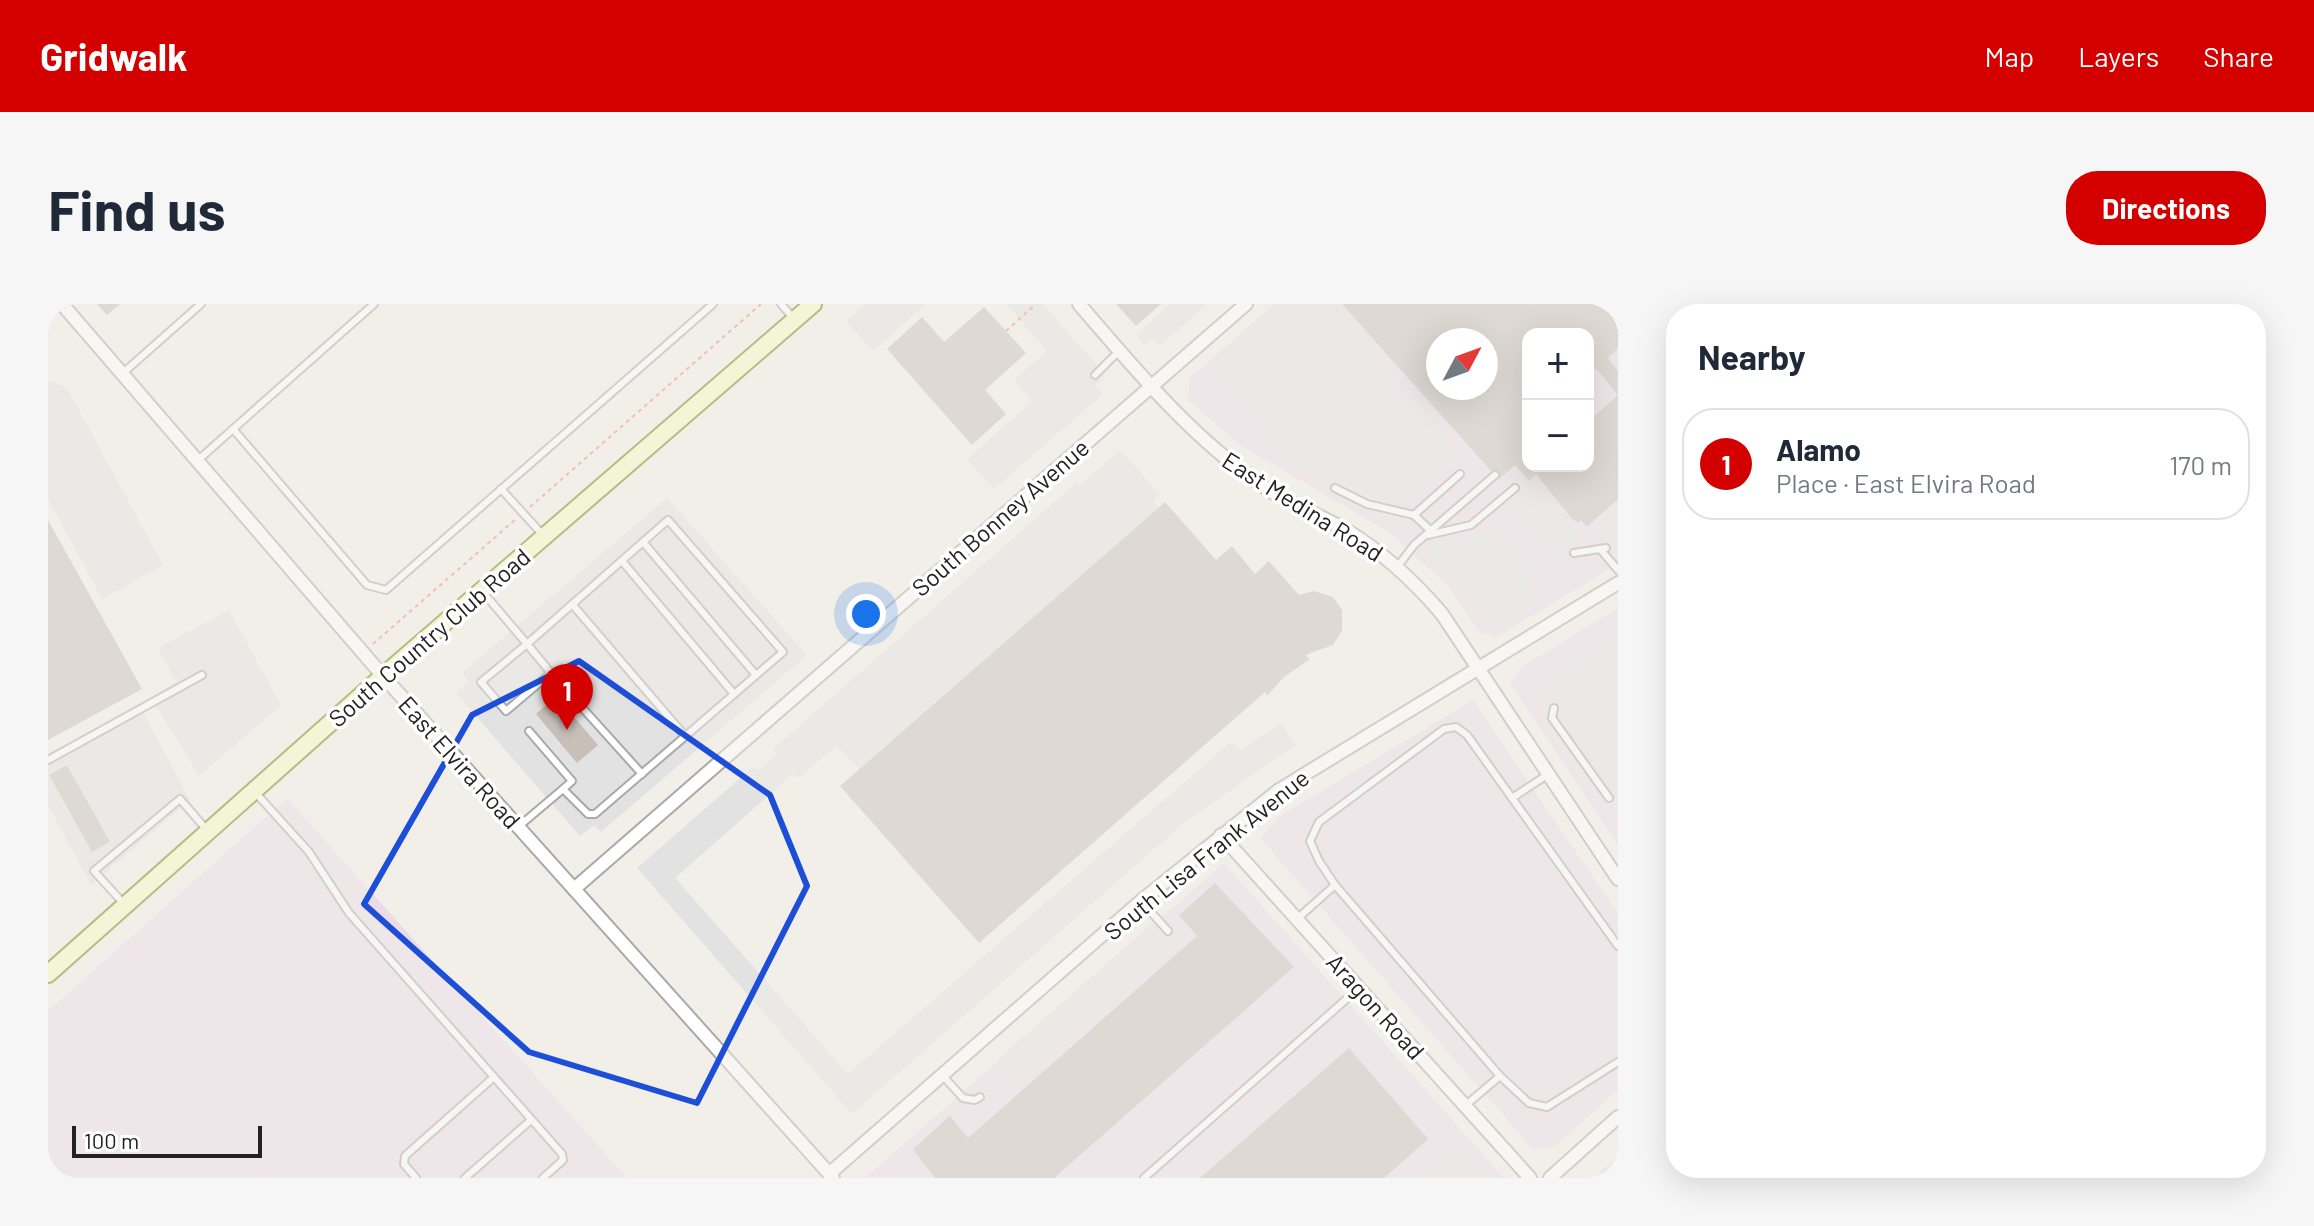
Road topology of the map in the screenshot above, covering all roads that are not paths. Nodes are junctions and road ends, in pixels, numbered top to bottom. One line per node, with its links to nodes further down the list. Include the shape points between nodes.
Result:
1 (62, 304): 11 (street, East Elvira Road)
2 (201, 304): 11 (lane)
3 (374, 304): 14 (lane)
4 (713, 304): 20 (lane)
5 (781, 304): 9 (lane)
6 (813, 304): 9 (street, South Country Club Road)
7 (1079, 304): 10 (street, East Medina Road)
8 (1246, 304): 13 (street, South Bonney Avenue)
9 (795, 320): 23 (street, South Country Club Road)
10 (1119, 351): 12 (lane); 13 (street, East Medina Road)
11 (122, 374): 15 (street, East Elvira Road)
12 (1095, 375)
13 (1150, 386): 27 (street, East Medina Road, via 1211,448 1263,486 1347,531); 54 (street, South Bonney Avenue)
14 (233, 429): 15 (lane); 20 (lane, via 367,585 377,588 386,590)
15 (197, 461): 37 (street, East Elvira Road)
16 (1460, 474): 21 (lane)
17 (1495, 475): 22 (lane)
18 (1335, 488): 21 (lane, via 1367,504)
19 (1515, 488): 22 (lane, via 1471,525)
20 (501, 489): 23 (lane)
21 (1414, 515): 22 (lane)
22 (1429, 534): 27 (lane)
23 (544, 537): 30 (street, South Country Club Road)
24 (643, 542): 26 (lane); 36 (lane); 36 (lane, via 668,520 783,652)
25 (1574, 553): 28 (lane, via 1603,549)
26 (622, 561): 31 (lane); 38 (lane)
27 (1398, 566): 33 (street, East Medina Road, via 1442,614)
28 (1618, 570)
29 (1618, 583): 33 (street, South Lisa Frank Avenue)
30 (482, 591): 32 (lane); 37 (street, South Country Club Road)
31 (572, 604): 32 (lane); 41 (lane)
32 (527, 644): 34 (lane); 34 (lane, via 481,682 506,711)
33 (1478, 669): 44 (street, East Medina Road); 51 (street, South Lisa Frank Avenue, via 1342,748)
34 (551, 673): 43 (lane)
35 (202, 675): 42 (lane)
36 (756, 675): 38 (lane)
37 (383, 676): 46 (street, South Country Club Road); 49 (street, East Elvira Road)
38 (734, 694): 41 (lane)
39 (1554, 708): 48 (lane, via 1552,718)
40 (529, 731): 45 (lane, via 572,781)
41 (685, 736): 43 (lane)
42 (48, 760)
43 (642, 774): 45 (lane, via 595,814 588,814)
44 (1547, 775): 47 (lane); 52 (street, East Medina Road)
45 (563, 789): 49 (lane)
46 (254, 791): 50 (street, South Country Club Road); 65 (lane, via 309,852 349,913)
47 (1512, 798): 53 (lane, via 1467,735 1456,727 1444,729 1319,822 1310,841); 59 (lane)
48 (1609, 798)
49 (518, 827): 54 (street, East Elvira Road)
50 (208, 832): 56 (street, South Country Club Road); 56 (lane, via 180,799 94,871)
51 (1221, 835): 55 (street, South Lisa Frank Avenue); 57 (street, Aragon Road)
52 (1618, 879)
53 (1335, 885): 57 (lane); 64 (lane)
54 (574, 889): 70 (street, East Elvira Road)
55 (1141, 901): 58 (lane); 63 (street, South Lisa Frank Avenue)
56 (125, 906): 60 (street, South Country Club Road)
57 (1297, 919): 61 (street, Aragon Road)
58 (1168, 931)
59 (1617, 947)
60 (48, 974)
61 (1359, 988): 67 (street, Aragon Road); 74 (lane)
62 (1618, 1062): 64 (lane, via 1547,1107 1529,1103)
63 (943, 1076): 66 (lane, via 963,1098); 70 (street, South Lisa Frank Avenue)
64 (1500, 1076): 67 (lane)
65 (494, 1077): 69 (lane); 71 (lane, via 405,1156 404,1164)
66 (980, 1097)
67 (1465, 1106): 75 (street, Aragon Road)
68 (1618, 1117): 76 (street)
69 (531, 1120): 72 (lane); 73 (lane, via 562,1154 563,1160)
70 (831, 1176)
71 (416, 1178)
72 (465, 1178)
73 (543, 1178)
74 (1144, 1178)
75 (1530, 1178)
76 (1550, 1178)

